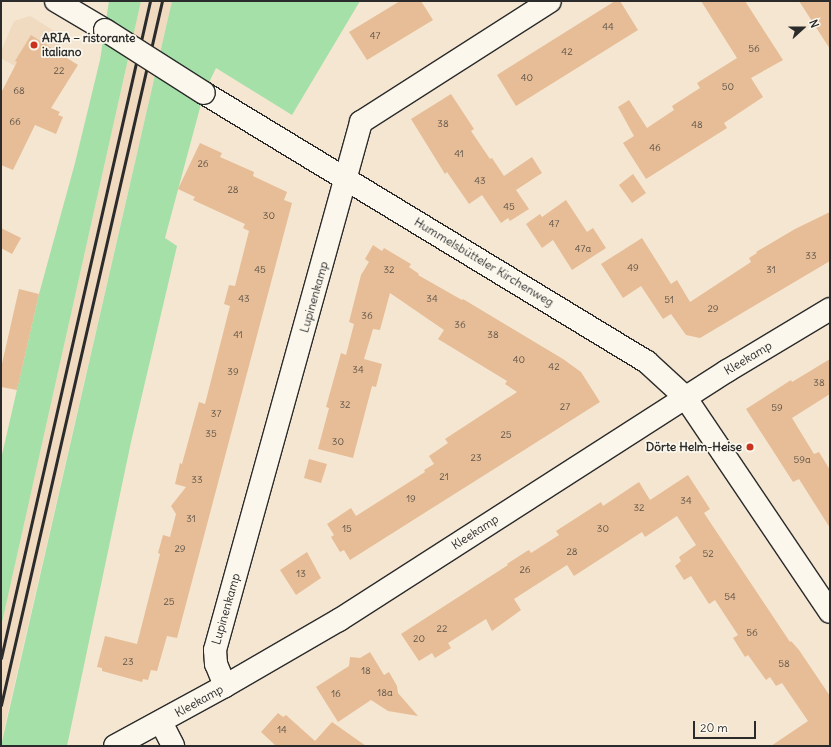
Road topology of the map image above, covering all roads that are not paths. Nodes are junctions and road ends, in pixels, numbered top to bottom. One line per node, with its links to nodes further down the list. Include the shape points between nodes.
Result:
1 (56, 1): 3 (street, Hummelsbütteler Kirchenweg, bridge)
2 (550, 1): 3 (street, Lupinenkamp, via 361,122)
3 (347, 179): 5 (street, Hummelsbütteler Kirchenweg, via 647,362); 7 (street, Lupinenkamp, via 215,650 216,664)
4 (830, 309): 5 (street, Kleekamp)
5 (685, 397): 6 (street, Hummelsbütteler Kirchenweg); 7 (street, Kleekamp, via 339,620)
6 (830, 612)
7 (225, 686): 8 (street, Kleekamp)
8 (161, 722): 9 (street, Kleekamp); 10 (street)
9 (115, 746)
10 (173, 746)

